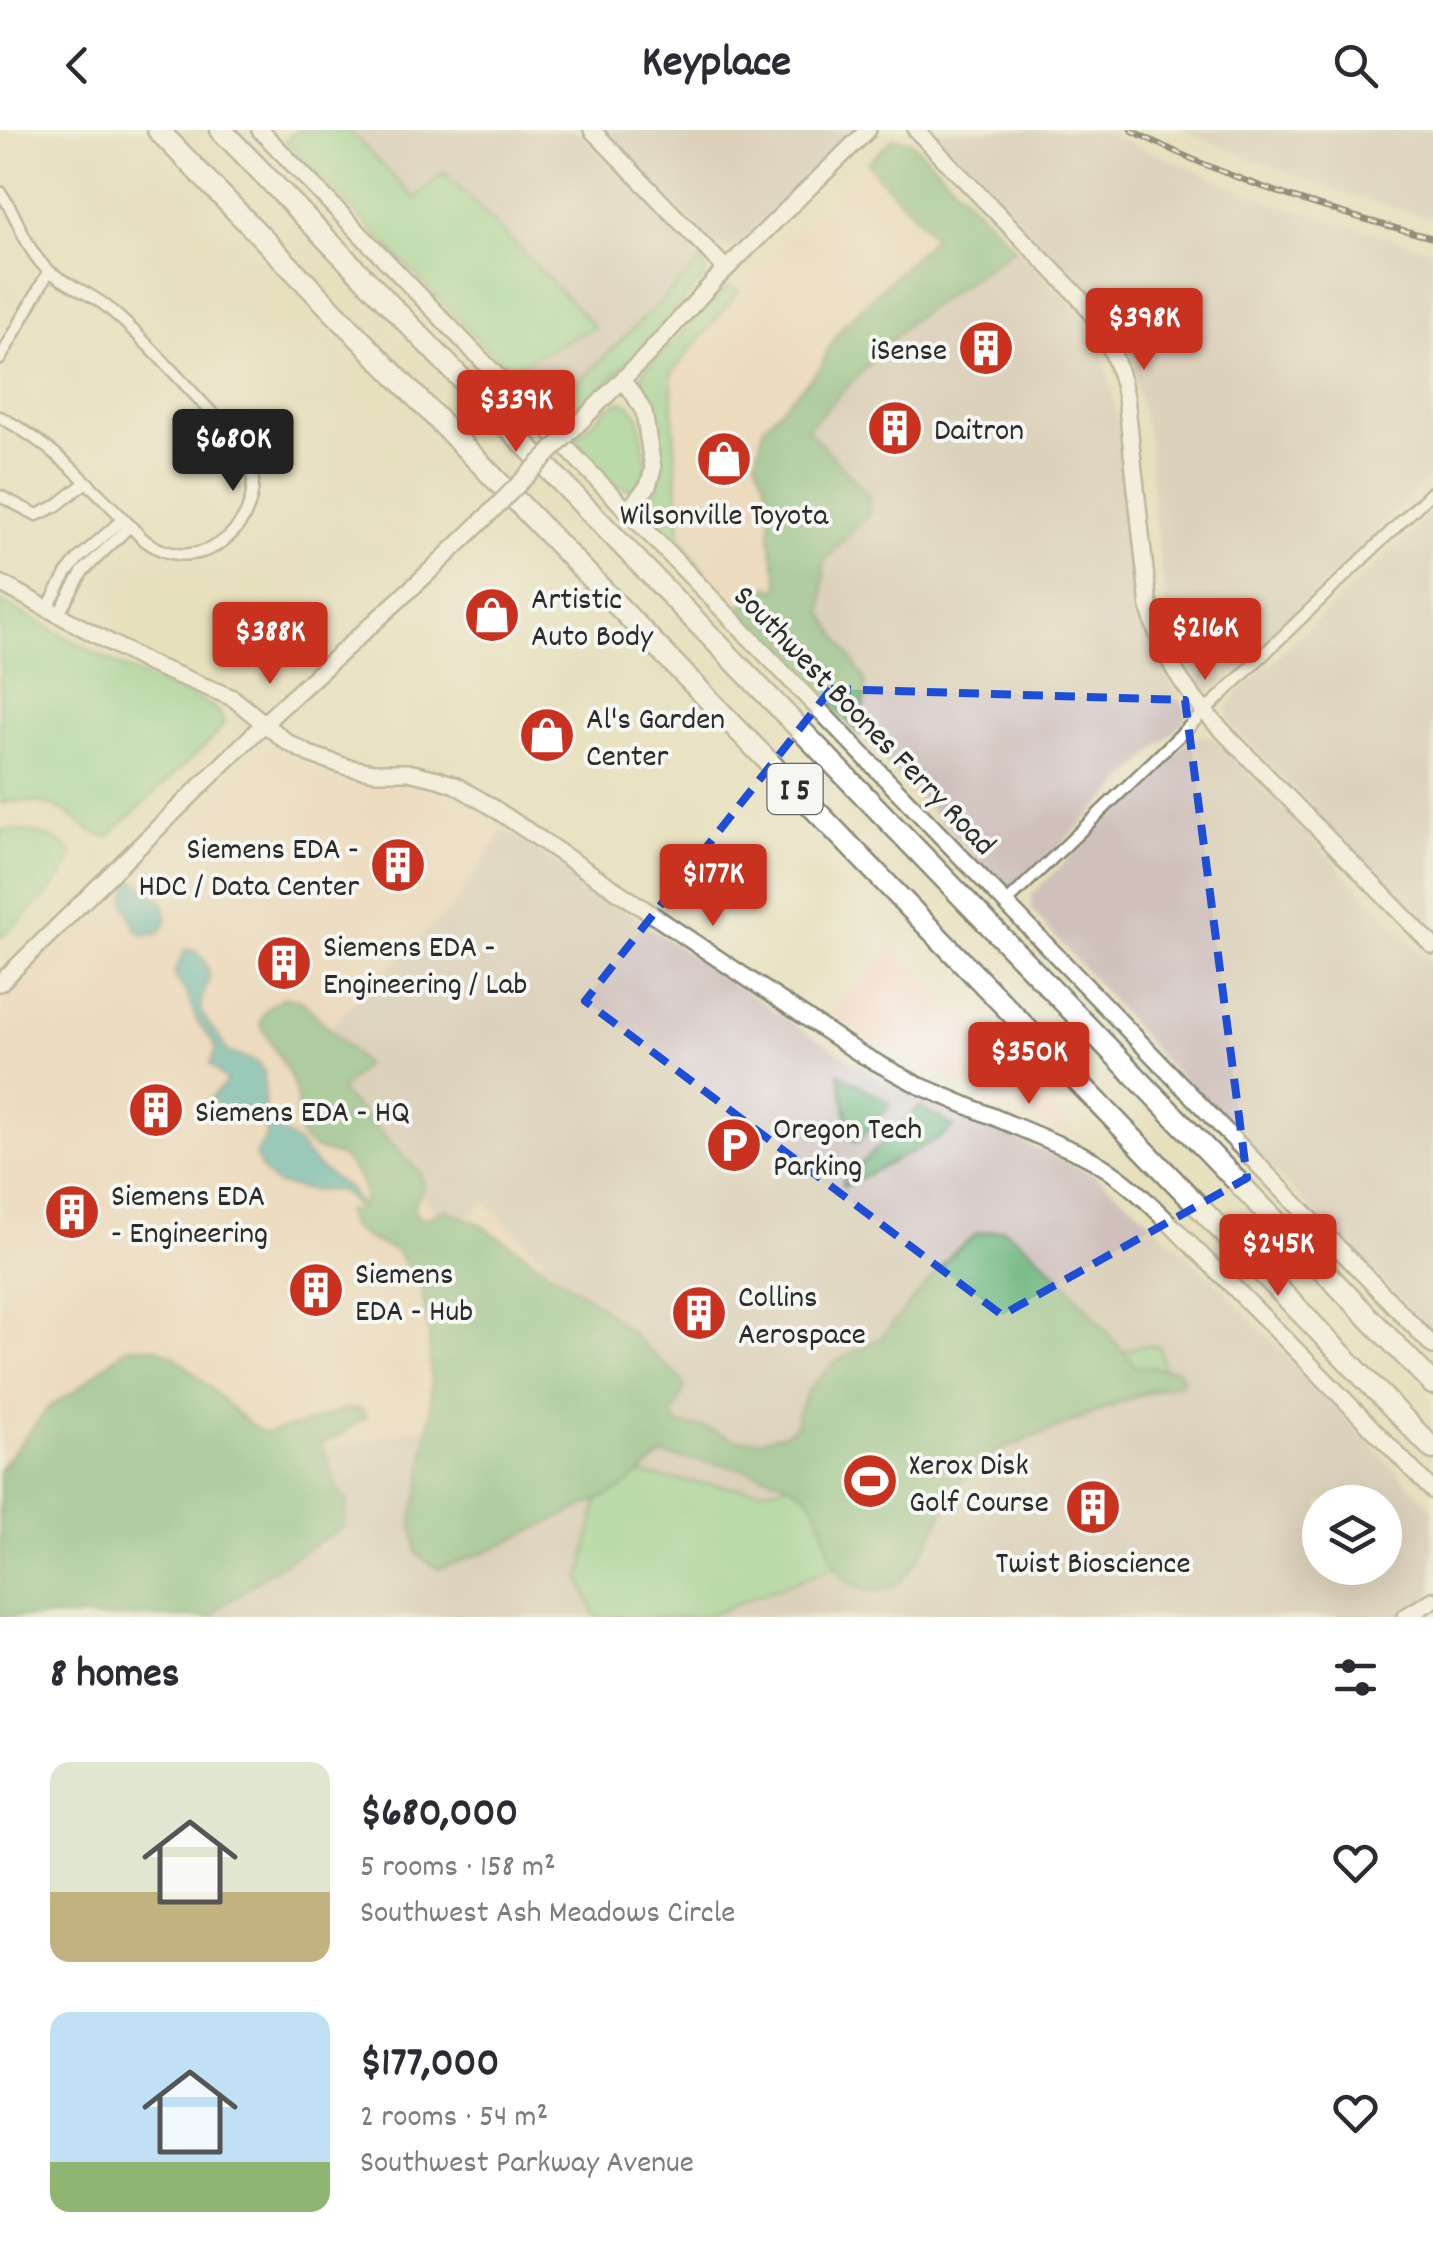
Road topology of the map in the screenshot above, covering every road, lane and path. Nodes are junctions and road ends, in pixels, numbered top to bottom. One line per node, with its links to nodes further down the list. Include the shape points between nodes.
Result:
1 (158, 130): 27 (highway, I 5)
2 (220, 130): 26 (highway, I 5)
3 (260, 130): 16 (street, Southwest Boones Ferry Road)
4 (592, 130): 8 (street)
5 (868, 130): 8 (street)
6 (916, 130): 20 (street, via 1077,295 1110,344 1126,397 1151,615 1172,667)
7 (0, 192): 9 (street)
8 (726, 269): 11 (street)
9 (49, 271): 10 (street); 17 (street, via 136,334 241,442 253,469 246,515 213,548 166,552)
10 (0, 359)
11 (622, 381): 16 (street, via 644,412 653,469); 21 (street, bridge)
12 (0, 417): 13 (street)
13 (86, 482): 15 (street, via 37,515); 17 (street)
14 (1433, 490): 20 (street)
15 (0, 496)
16 (628, 511): 22 (street, Southwest Boones Ferry Road)
17 (126, 523): 19 (street)
18 (0, 583): 19 (street)
19 (52, 612): 21 (street, via 228,696)
20 (1204, 711): 22 (street); 23 (street)
21 (265, 723): 24 (street); 28 (street, via 326,762 422,774 466,791 858,1052 1109,1169)
22 (1006, 904): 25 (street, Southwest Boones Ferry Road)
23 (1433, 946)
24 (0, 984)
25 (1433, 1346)
26 (1433, 1384)
27 (1433, 1448)
28 (1433, 1491)
29 (1433, 1600): 30 (street)
30 (1405, 1617)

